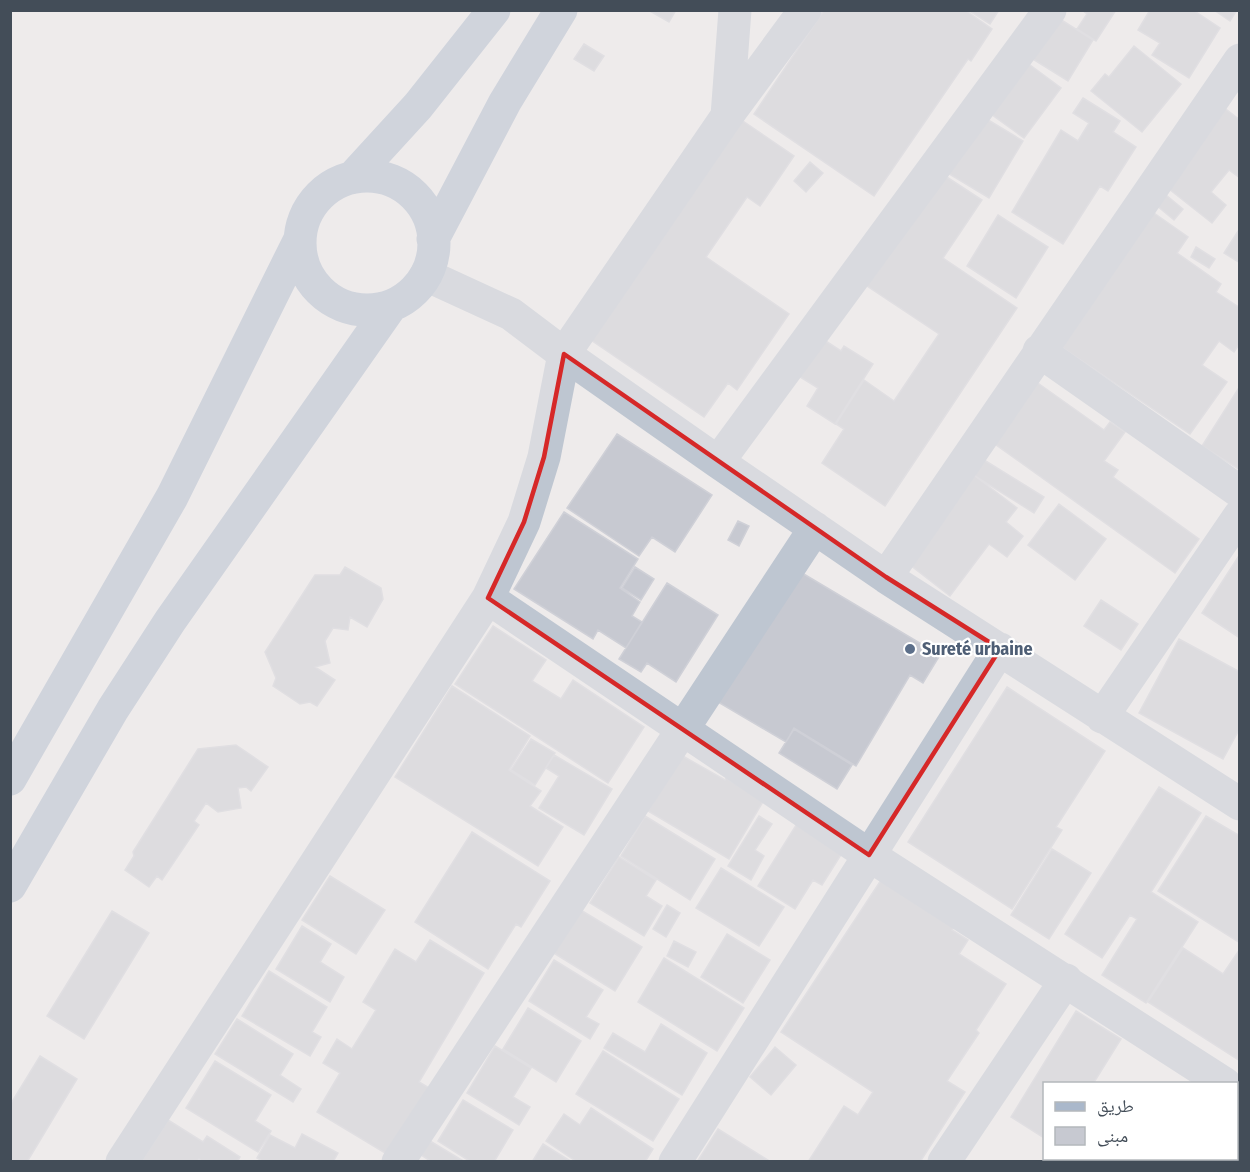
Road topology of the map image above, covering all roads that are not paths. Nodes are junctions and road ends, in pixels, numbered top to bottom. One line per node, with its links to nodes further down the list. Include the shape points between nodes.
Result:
1 (494, 10): 8 (main road, via 418,106)
2 (561, 10): 9 (main road, via 505,102)
3 (735, 10): 7 (street)
4 (805, 10): 7 (street)
5 (1050, 10): 15 (street)
6 (1239, 60): 13 (street)
7 (727, 116): 14 (street)
8 (353, 177): 9 (main road, via 385,178 407,190 424,208); 10 (main road, via 321,193 302,224)
9 (434, 239): 11 (main road)
10 (300, 241): 12 (main road, via 302,263 312,283 328,298 348,308); 24 (main road, via 172,497)
11 (426, 275): 12 (main road, via 417,288); 14 (street, via 510,314)
12 (392, 306): 27 (main road, via 170,621 113,709)
13 (1039, 351): 16 (street); 19 (street)
14 (564, 354): 15 (street); 20 (street, via 544,457 524,522)
15 (718, 462): 18 (street)
16 (1239, 492)
17 (1239, 515): 22 (street)
18 (815, 528): 19 (street); 23 (street)
19 (886, 577): 21 (street)
20 (488, 598): 23 (street); 30 (street)
21 (1000, 649): 22 (street); 26 (street)
22 (1102, 717): 25 (street)
23 (682, 729): 26 (street); 31 (street)
24 (10, 779)
25 (1239, 804)
26 (869, 855): 28 (street); 32 (street)
27 (10, 886)
28 (1066, 980): 29 (street); 33 (street)
29 (1223, 1082)
30 (122, 1161)
31 (398, 1161)
32 (675, 1161)
33 (944, 1161)

